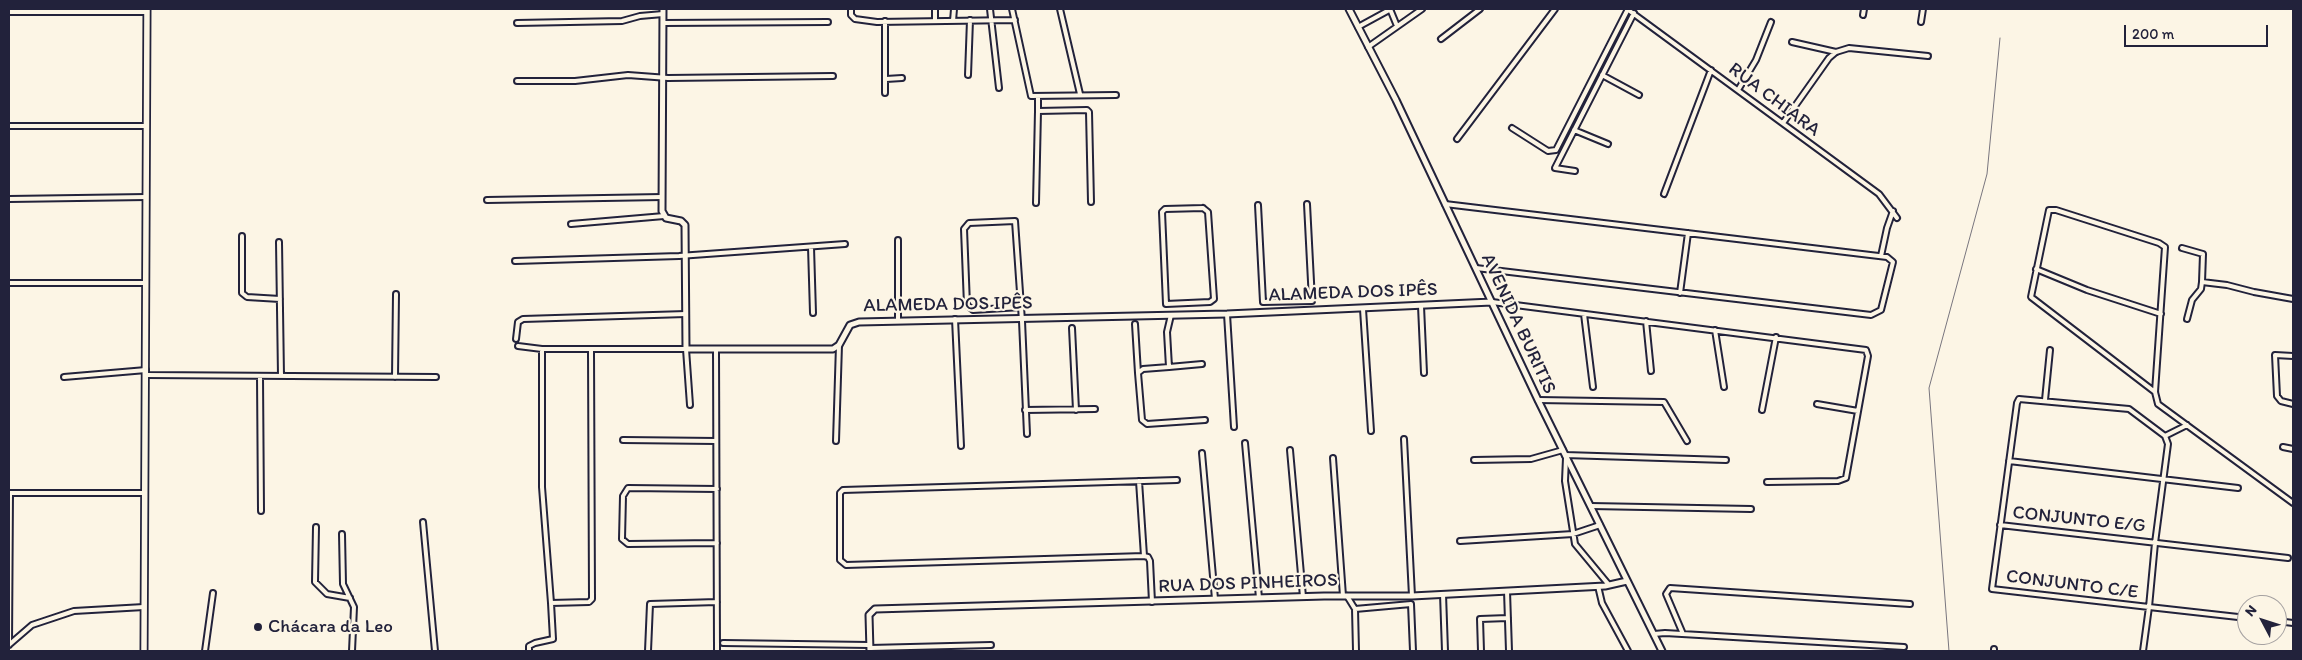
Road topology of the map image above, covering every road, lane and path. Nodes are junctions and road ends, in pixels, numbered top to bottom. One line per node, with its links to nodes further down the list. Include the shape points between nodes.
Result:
1 (852, 9): 26 (street, via 851,15 855,19)
2 (935, 9): 23 (street)
3 (954, 9): 20 (street)
4 (990, 9): 24 (street)
5 (1012, 9): 22 (street)
6 (1060, 9): 49 (street)
7 (1349, 9): 32 (street, AVENIDA BURITIS)
8 (1391, 9): 31 (street); 32 (street)
9 (1422, 9): 31 (street)
10 (1480, 9): 33 (street)
11 (1555, 9): 59 (street)
12 (1628, 9): 18 (street, RUA CHIARA); 57 (street, via 1556,150 1548,151)
13 (1864, 9): 19 (street)
14 (1923, 9): 28 (street)
15 (147, 11): 17 (street); 56 (main road)
16 (663, 11): 29 (street, via 622,21); 30 (street)
17 (9, 12)
18 (1634, 13): 38 (street, RUA CHIARA); 40 (street)
19 (1862, 15)
20 (954, 20): 21 (street); 23 (street)
21 (970, 20): 24 (street); 39 (street)
22 (1015, 20): 24 (street); 52 (street, via 1031,96)
23 (935, 21): 26 (street)
24 (992, 21): 46 (street)
25 (828, 22): 30 (street)
26 (885, 22): 44 (street)
27 (1771, 22): 47 (street, via 1756,60)
28 (1921, 22)
29 (517, 23)
30 (663, 23): 42 (street)
31 (1397, 26): 35 (street)
32 (1358, 27): 35 (street, AVENIDA BURITIS)
33 (1441, 38)
34 (1792, 42): 36 (street)
35 (1368, 47): 70 (street, AVENIDA BURITIS)
36 (1836, 52): 37 (street, via 1849,48); 54 (street, via 1828,58)
37 (1928, 56)
38 (1712, 70): 47 (street, RUA CHIARA); 62 (street)
39 (968, 75)
40 (1602, 75): 51 (street); 58 (street)
41 (833, 76): 42 (street)
42 (664, 78): 45 (street, via 628,74 575,81); 64 (street)
43 (902, 78): 44 (street)
44 (886, 79): 48 (street)
45 (517, 81)
46 (999, 88)
47 (1738, 90): 54 (street, RUA CHIARA)
48 (886, 93)
49 (1080, 94): 50 (street); 52 (street)
50 (1116, 95)
51 (1639, 95)
52 (1038, 96): 53 (street)
53 (1038, 110): 67 (street, via 1089,112); 68 (street)
54 (1783, 123): 72 (street, RUA CHIARA, via 1879,194)
55 (9, 126): 56 (street)
56 (146, 126): 63 (main road)
57 (1512, 128)
58 (1574, 130): 60 (street); 61 (street, via 1555,168)
59 (1457, 139)
60 (1608, 144)
61 (1575, 171)
62 (1664, 194)
63 (146, 197): 65 (street); 90 (main road)
64 (662, 197): 66 (street); 73 (street)
65 (9, 199)
66 (488, 200)
67 (1092, 202)
68 (1036, 203)
69 (1307, 204): 95 (street, via 1312,301)
70 (1444, 204): 76 (street); 86 (street, AVENIDA BURITIS)
71 (1258, 205): 95 (street, via 1263,302)
72 (1893, 210): 74 (street, RUA CHIARA); 84 (street)
73 (664, 216): 75 (street); 83 (street, via 685,224)
74 (1897, 218)
75 (570, 224)
76 (1688, 233): 84 (street); 91 (street)
77 (242, 236): 93 (street, via 244,296)
78 (898, 240): 112 (street)
79 (279, 242): 93 (street)
80 (845, 244): 81 (street)
81 (811, 247): 83 (street); 102 (street)
82 (2182, 248): 88 (street, via 2203,254)
83 (686, 255): 85 (street); 103 (street)
84 (1881, 256): 91 (street, via 1890,258 1893,263 1881,310 1876,315)
85 (516, 261)
86 (1476, 268): 91 (street); 96 (street, AVENIDA BURITIS)
87 (2036, 269): 106 (street); 106 (street, via 2046,217 2052,209 2159,243 2167,252); 140 (street, via 2030,296 2033,300)
88 (2202, 282): 94 (street, via 2227,284); 111 (street, via 2192,300)
89 (9, 283): 90 (street)
90 (146, 283): 130 (main road)
91 (1680, 293)
92 (396, 294): 137 (street)
93 (280, 299): 133 (street)
94 (2293, 299)
95 (1286, 301): 100 (street)
96 (1492, 302): 98 (street, ALAMEDA DOS IPÊS); 105 (street); 141 (street, AVENIDA BURITIS)
97 (1188, 303): 97 (street, via 1166,304 1165,301 1161,223 1165,209 1203,208 1208,212 1214,299); 108 (street)
98 (1421, 306): 101 (street, ALAMEDA DOS IPÊS); 132 (street)
99 (1021, 307): 99 (street, via 1015,221 969,223 964,229 967,305 973,310); 109 (street)
100 (1289, 311): 101 (street, ALAMEDA DOS IPÊS); 104 (street, ALAMEDA DOS IPÊS)
101 (1363, 311): 154 (street)
102 (812, 313)
103 (686, 314): 118 (street, via 523,319 518,322); 122 (street)
104 (1227, 314): 108 (street, ALAMEDA DOS IPÊS); 153 (street)
105 (1584, 314): 113 (street); 138 (street)
106 (2161, 314): 140 (street)
107 (1171, 315): 108 (street, ALAMEDA DOS IPÊS); 109 (street, ALAMEDA DOS IPÊS); 128 (street, via 1167,332)
108 (1188, 315)
109 (1022, 318): 110 (street, ALAMEDA DOS IPÊS); 147 (street)
110 (955, 319): 112 (street, ALAMEDA DOS IPÊS); 163 (street)
111 (2187, 319)
112 (898, 320): 119 (street, ALAMEDA DOS IPÊS, via 852,323)
113 (1646, 321): 116 (street); 129 (street)
114 (1135, 324): 131 (street)
115 (1072, 328): 148 (street)
116 (1714, 330): 117 (street); 139 (street)
117 (1776, 337): 149 (street); 150 (street, via 1866,350 1869,354)
118 (516, 339)
119 (839, 345): 123 (street, via 828,349); 160 (street)
120 (518, 346): 121 (street)
121 (542, 349): 124 (street); 210 (street, via 542,487)
122 (686, 349): 123 (street); 124 (street); 145 (street)
123 (716, 349): 159 (street)
124 (591, 350): 210 (street, via 592,599 589,602)
125 (2050, 350): 142 (street)
126 (2293, 356): 144 (street, via 2275,354 2277,396 2281,401)
127 (1202, 364): 128 (street)
128 (1169, 367): 131 (street, via 1143,369)
129 (1651, 372)
130 (146, 373): 135 (street); 136 (street); 180 (main road)
131 (1138, 373): 151 (street, via 1144,423)
132 (1424, 373)
133 (281, 376): 136 (street); 137 (street)
134 (436, 376): 137 (street)
135 (64, 377)
136 (260, 377): 184 (street)
137 (395, 377)
138 (1593, 387)
139 (1724, 387)
140 (2155, 392): 152 (street, via 2158,404)
141 (1538, 400): 161 (street, via 1664,402); 168 (street, AVENIDA BURITIS)
142 (2045, 400): 156 (street, via 2129,409); 172 (street, via 2022,398 2017,403)
143 (1817, 404): 150 (street)
144 (2293, 404)
145 (690, 405)
146 (1095, 409): 148 (street)
147 (1025, 410): 148 (street); 155 (street)
148 (1076, 410)
149 (1762, 410)
150 (1858, 411): 176 (street, via 1846,478)
151 (1205, 420)
152 (2187, 425): 156 (street); 181 (street)
153 (1234, 427)
154 (1371, 431)
155 (1027, 434)
156 (2165, 436): 173 (street, via 2168,444)
157 (1404, 439): 203 (street)
158 (624, 440): 159 (street)
159 (716, 441): 177 (street)
160 (836, 441)
161 (1688, 441)
162 (1245, 443): 206 (street)
163 (961, 446)
164 (2283, 448): 165 (street)
165 (2293, 449)
166 (1290, 450): 204 (street)
167 (1202, 453): 207 (street)
168 (1565, 454): 170 (street, via 1531,459); 171 (street); 182 (street, AVENIDA BURITIS); 190 (street, via 1565,481)
169 (1333, 458): 202 (street)
170 (1474, 460)
171 (1726, 460)
172 (2009, 461): 173 (street); 187 (street)
173 (2163, 479): 178 (street); 193 (street)
174 (1177, 480): 175 (street)
175 (1139, 482): 194 (street); 194 (street, via 846,489 841,492 840,560 844,564)
176 (1767, 482)
177 (716, 488): 192 (street); 192 (street, via 628,488 624,496 622,539 628,544)
178 (2238, 488)
179 (10, 493): 180 (street); 220 (street)
180 (145, 493): 212 (main road)
181 (2293, 503)
182 (1591, 506): 183 (street); 186 (street, AVENIDA BURITIS)
183 (1750, 509)
184 (261, 511)
185 (423, 522): 227 (street)
186 (1600, 524): 190 (street); 196 (street, AVENIDA BURITIS)
187 (2000, 525): 193 (street, CONJUNTO E/G); 213 (street, CONJUNTO C/E, via 1992,589)
188 (316, 526): 205 (street, via 315,582 327,594)
189 (342, 534): 205 (street, via 344,584)
190 (1573, 534): 191 (street); 197 (street, via 1575,544)
191 (1460, 541)
192 (717, 543): 208 (street)
193 (2155, 543): 195 (street, CONJUNTO E/G); 213 (street)
194 (1144, 556): 209 (street, via 1150,560)
195 (2288, 558)
196 (1627, 581): 197 (street, RUA DOS PINHEIROS); 217 (street, AVENIDA BURITIS)
197 (1609, 585): 198 (street, RUA DOS PINHEIROS)
198 (1598, 586): 199 (street, RUA DOS PINHEIROS); 236 (street, via 1602,603)
199 (1507, 591): 201 (street, RUA DOS PINHEIROS); 216 (street)
200 (213, 593): 225 (street)
201 (1443, 594): 203 (street, RUA DOS PINHEIROS); 233 (street)
202 (1345, 596): 203 (street, RUA DOS PINHEIROS); 204 (street, RUA DOS PINHEIROS); 214 (street)
203 (1412, 596)
204 (1303, 597): 206 (street, RUA DOS PINHEIROS)
205 (350, 598): 226 (street, via 354,607)
206 (1260, 598): 207 (street, RUA DOS PINHEIROS)
207 (1215, 599): 209 (street, RUA DOS PINHEIROS)
208 (717, 602): 229 (street, via 650,604); 230 (street)
209 (1152, 602): 223 (street, RUA DOS PINHEIROS, via 875,609 869,615)
210 (551, 603): 228 (street, via 553,639 535,643 529,646)
211 (1910, 604): 218 (street, via 1670,588 1666,594)
212 (144, 607): 220 (street, via 74,612 32,624); 224 (main road)
213 (2149, 607): 215 (street, CONJUNTO C/E); 238 (street)
214 (1355, 609): 231 (street); 232 (street, via 1412,604)
215 (2237, 617)
216 (1508, 618): 234 (street, via 1480,618); 235 (street)
217 (1654, 634): 218 (street); 237 (street, AVENIDA BURITIS)
218 (1682, 634): 222 (street)
219 (723, 643): 223 (street)
220 (9, 645)
221 (991, 645): 223 (street)
222 (1904, 647)
223 (870, 648)
224 (144, 651)
225 (205, 651)
226 (352, 651)
227 (435, 651)
228 (529, 651)
229 (648, 651)
230 (717, 651)
231 (1356, 651)
232 (1413, 651)
233 (1446, 651)
234 (1480, 651)
235 (1509, 651)
236 (1628, 651)
237 (1662, 651)
238 (2143, 651)

